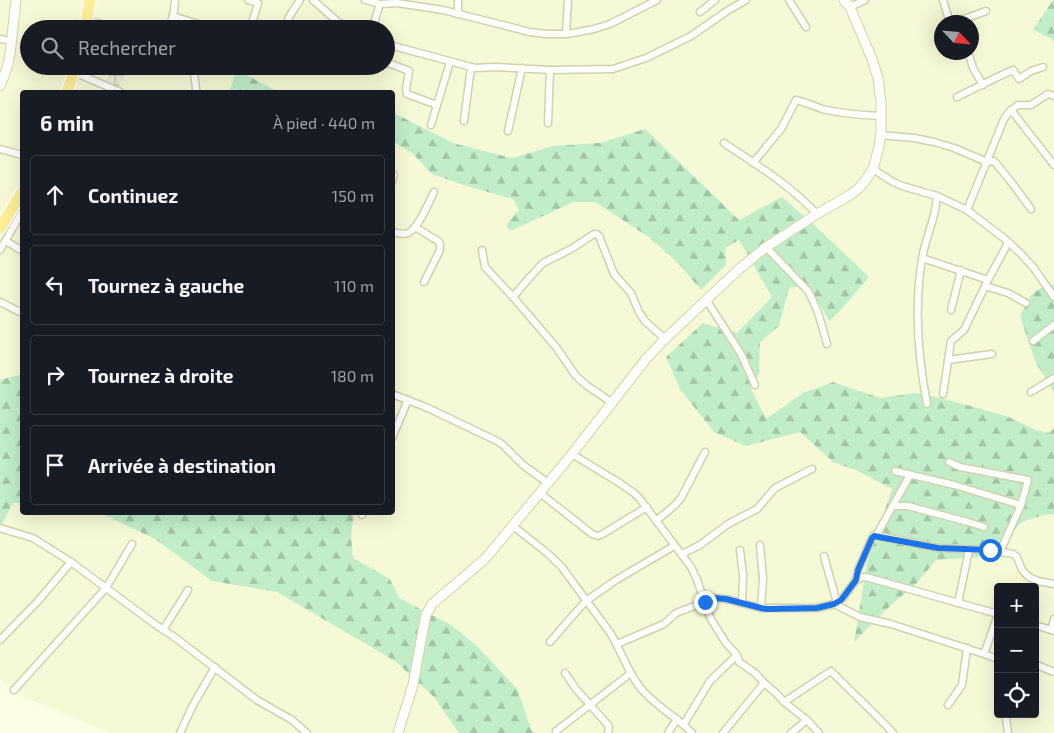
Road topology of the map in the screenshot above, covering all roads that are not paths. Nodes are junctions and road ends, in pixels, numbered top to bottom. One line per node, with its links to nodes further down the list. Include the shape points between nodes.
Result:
1 (16, 0): 36 (street)
2 (90, 0): 26 (highway)
3 (175, 0): 25 (street)
4 (248, 0): 29 (street, via 258,3)
5 (300, 0): 30 (street)
6 (312, 0): 31 (street)
7 (365, 0): 18 (street)
8 (458, 0): 22 (street)
9 (568, 0): 34 (street)
10 (657, 0): 34 (street, via 610,24)
11 (716, 0): 21 (street)
12 (746, 0): 44 (street, via 691,36 646,58 613,69)
13 (789, 0): 33 (street)
14 (865, 0): 19 (street)
15 (944, 0): 23 (street)
16 (394, 2): 17 (street); 18 (street)
17 (412, 3): 22 (street)
18 (380, 4): 32 (street)
19 (847, 4): 57 (street, via 878,78)
20 (986, 11): 24 (street)
21 (700, 12)
22 (458, 14): 34 (street, via 530,32)
23 (948, 15)
24 (975, 15)
25 (173, 16): 27 (street); 28 (street)
26 (87, 20)
27 (172, 20)
28 (185, 20)
29 (253, 20)
30 (288, 20)
31 (336, 20)
32 (375, 20)
33 (806, 27)
34 (566, 34)
35 (0, 39): 36 (street)
36 (12, 41): 49 (street)
37 (395, 47): 39 (street)
38 (971, 60): 48 (street)
39 (450, 62): 41 (street); 55 (street)
40 (395, 66): 55 (street, via 409,71 407,94)
41 (471, 67): 43 (street); 58 (street)
42 (1043, 67): 48 (street, via 1019,79 1013,70)
43 (522, 68): 44 (street); 61 (street)
44 (550, 70): 59 (street)
45 (73, 75): 51 (highway)
46 (87, 75): 52 (street)
47 (194, 75): 50 (street)
48 (983, 85): 54 (street)
49 (0, 86)
50 (196, 89)
51 (69, 90)
52 (116, 90)
53 (1053, 94): 56 (street)
54 (957, 97)
55 (437, 105): 60 (street)
56 (1012, 110): 66 (street, via 1004,119); 68 (street)
57 (881, 116): 62 (street); 67 (street, via 837,112 796,100 781,129)
58 (464, 121)
59 (548, 122)
60 (431, 125)
61 (508, 131)
62 (880, 135): 66 (street, via 934,142); 69 (street)
63 (724, 143): 67 (street)
64 (0, 149): 65 (street)
65 (20, 154)
66 (987, 162): 73 (street, via 994,161); 74 (street)
67 (753, 163): 75 (street, via 790,189)
68 (1054, 165)
69 (872, 169): 72 (street, via 902,186); 75 (street, via 858,189)
70 (434, 192): 77 (street)
71 (20, 195): 78 (highway)
72 (936, 196): 74 (street); 86 (street, via 935,214)
73 (1031, 209)
74 (967, 210): 81 (street)
75 (817, 214): 82 (street)
76 (20, 216): 80 (street)
77 (415, 227): 79 (street, via 406,234); 88 (street, via 440,244)
78 (0, 228)
79 (395, 233)
80 (6, 241): 83 (street); 84 (street)
81 (1008, 243): 89 (street); 90 (street, via 1027,260)
82 (766, 247): 94 (street); 102 (street, via 808,291)
83 (0, 250)
84 (20, 250)
85 (482, 250): 92 (street, via 485,267)
86 (922, 258): 87 (street); 112 (street, via 917,316)
87 (961, 270): 89 (street); 97 (street)
88 (424, 282)
89 (986, 283): 96 (street); 104 (street, via 964,330 951,341)
90 (1045, 284): 91 (street); 93 (street)
91 (1054, 286)
92 (513, 297): 100 (street, via 543,263 596,234 614,274 631,293 645,321); 111 (street, via 576,376)
93 (1054, 297)
94 (707, 301): 100 (street); 106 (street, via 741,354)
95 (0, 302): 98 (street)
96 (1026, 303)
97 (951, 310)
98 (20, 312)
99 (1054, 326): 101 (street)
100 (665, 339): 111 (street)
101 (1033, 341)
102 (827, 344)
103 (992, 354): 104 (street)
104 (948, 360): 108 (street)
105 (1054, 378): 107 (street)
106 (755, 385)
107 (1031, 392)
108 (943, 394)
109 (395, 395): 110 (street)
110 (408, 400): 113 (street); 120 (street, via 497,440)
111 (612, 402): 115 (street)
112 (927, 404)
113 (395, 431)
114 (705, 452): 125 (street, via 681,498)
115 (572, 454): 120 (street); 124 (street, via 634,492)
116 (949, 462): 122 (street, via 1028,480)
117 (812, 469): 136 (street, via 775,488 757,509)
118 (895, 471): 119 (street)
119 (910, 475): 122 (street); 123 (street)
120 (548, 483): 121 (street)
121 (540, 493): 124 (street, via 598,536); 126 (street)
122 (1021, 505): 135 (street)
123 (893, 506): 127 (street, via 908,506); 129 (street)
124 (647, 507): 125 (street)
125 (656, 521): 132 (street)
126 (513, 526): 144 (street, via 561,566); 179 (street, via 485,559 429,609 413,685)
127 (984, 527)
128 (0, 528): 138 (street, via 33,538)
129 (876, 536): 134 (street, via 938,548); 139 (street, via 872,538)
130 (132, 544): 141 (street)
131 (760, 545): 148 (street)
132 (674, 546): 136 (street); 144 (street)
133 (740, 550): 146 (street)
134 (969, 550): 135 (street); 145 (street)
135 (1000, 552): 140 (street, via 1014,554 1022,570 1032,579)
136 (682, 554): 143 (street)
137 (824, 556): 147 (street)
138 (71, 562): 141 (street); 155 (street)
139 (856, 580): 145 (street, via 863,576); 147 (street)
140 (1054, 584)
141 (106, 588): 153 (street); 168 (street)
142 (188, 590): 153 (street)
143 (704, 600): 146 (street, via 718,597); 157 (street, via 664,624); 160 (street, via 712,621)
144 (586, 601): 156 (street); 157 (street)
145 (958, 602): 149 (street)
146 (742, 603): 148 (street)
147 (836, 603): 148 (street, via 817,608); 158 (street, via 860,617)
148 (761, 608)
149 (994, 614)
150 (1054, 619): 154 (street)
151 (994, 626): 159 (street)
152 (1039, 626): 154 (street)
153 (163, 630): 163 (street)
154 (1053, 630)
155 (0, 640)
156 (550, 642)
157 (617, 644): 166 (street)
158 (967, 648): 159 (street); 171 (street, via 962,684)
159 (984, 654): 161 (street)
160 (737, 655): 167 (street, via 739,662); 175 (street, via 710,681)
161 (994, 658)
162 (1039, 667): 164 (street)
163 (214, 668): 177 (street); 178 (street)
164 (1054, 672)
165 (565, 673): 170 (street)
166 (631, 673): 170 (street); 173 (street, via 651,699)
167 (764, 683): 169 (street); 183 (street)
168 (14, 690)
169 (784, 702): 174 (street); 186 (street, via 831,671)
170 (590, 705): 176 (street); 180 (street, via 608,725)
171 (948, 706)
172 (1006, 718): 187 (street)
173 (677, 719): 175 (street); 181 (street)
174 (808, 720): 184 (street); 185 (street)
175 (684, 724): 182 (street)
176 (556, 731)
177 (180, 733)
178 (307, 733)
179 (398, 733)
180 (608, 733)
181 (668, 733)
182 (692, 733)
183 (723, 733)
184 (791, 733)
185 (819, 733)
186 (893, 733)
187 (1008, 733)

